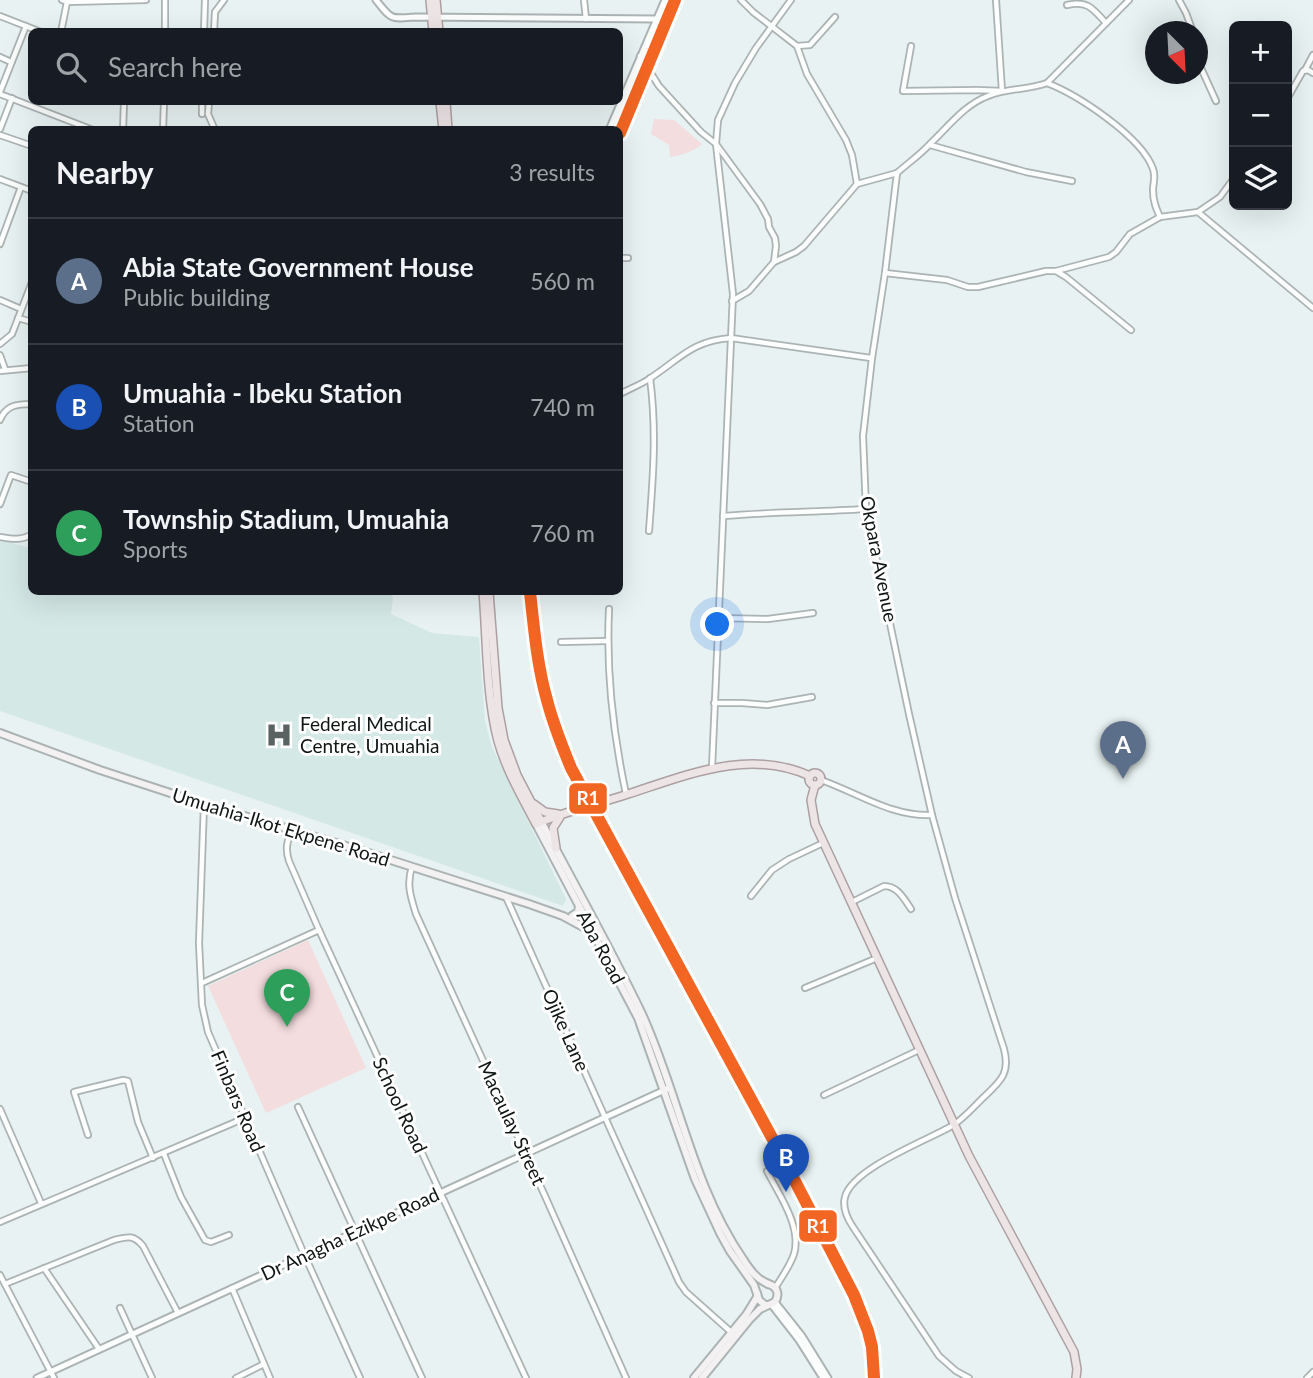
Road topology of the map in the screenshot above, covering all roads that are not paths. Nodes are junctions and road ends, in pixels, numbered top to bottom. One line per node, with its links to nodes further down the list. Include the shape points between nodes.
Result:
1 (146, 0): 15 (street)
2 (165, 0): 28 (street)
3 (205, 0): 29 (street)
4 (224, 0): 30 (street, via 215,12)
5 (376, 0): 18 (street, via 392,18)
6 (430, 0): 18 (main road)
7 (436, 0): 18 (main road)
8 (584, 0): 20 (street)
9 (665, 0): 21 (street)
10 (741, 0): 25 (street)
11 (791, 0): 25 (street)
12 (996, 0): 43 (street)
13 (1129, 0): 23 (street)
14 (1179, 0): 22 (street)
15 (65, 1): 27 (street)
16 (1067, 5): 23 (street, via 1090,4)
17 (0, 16): 24 (street)
18 (435, 17): 20 (street); 31 (main road); 32 (main road)
19 (835, 17): 33 (street, via 810,45)
20 (586, 19): 21 (street)
21 (657, 19): 36 (street)
22 (1189, 21)
23 (1106, 23): 41 (street)
24 (26, 26): 26 (street); 38 (street)
25 (770, 26): 33 (street); 68 (street, via 718,120)
26 (31, 28)
27 (62, 28)
28 (165, 28)
29 (205, 28)
30 (214, 28)
31 (434, 28)
32 (438, 28)
33 (797, 46): 74 (street, via 807,74 846,140)
34 (911, 46): 43 (street, via 902,91)
35 (1313, 55): 39 (street)
36 (640, 56): 46 (street); 68 (street, via 659,86)
37 (0, 57): 38 (street)
38 (11, 62): 45 (street)
39 (1305, 70): 40 (street); 44 (street)
40 (1313, 73)
41 (1047, 83): 43 (street); 79 (street, via 1102,116 1147,156)
42 (1208, 83): 48 (street)
43 (1002, 91): 70 (street, via 953,119)
44 (1292, 91)
45 (0, 93): 47 (street)
46 (623, 95)
47 (12, 98): 49 (street); 66 (street)
48 (1216, 101)
49 (28, 103)
50 (35, 105): 59 (street)
51 (124, 105): 60 (street)
52 (164, 105): 61 (street)
53 (202, 105): 58 (street)
54 (209, 105): 62 (street)
55 (440, 105): 63 (main road)
56 (446, 105): 64 (main road)
57 (619, 105): 65 (street)
58 (202, 114)
59 (84, 126)
60 (123, 126)
61 (163, 126)
62 (213, 126)
63 (443, 126)
64 (448, 126)
65 (610, 126)
66 (0, 129)
67 (0, 135): 69 (street)
68 (716, 144): 83 (street, via 766,215 775,238); 88 (street)
69 (28, 145)
70 (930, 145): 71 (street); 73 (street)
71 (897, 173): 74 (street); 85 (street, Okpara Avenue)
72 (0, 179): 76 (street)
73 (1072, 181)
74 (857, 184): 83 (street, via 804,246)
75 (1229, 185): 78 (street)
76 (21, 187): 77 (street); 80 (street)
77 (28, 190)
78 (1198, 212): 79 (street); 89 (street)
79 (1160, 217): 84 (street, via 1130,234 1108,257)
80 (0, 244)
81 (623, 258): 82 (street)
82 (628, 258)
83 (774, 262): 88 (street, via 749,290)
84 (1056, 271): 85 (street, via 968,288 947,280); 93 (street)
85 (885, 273): 97 (street, Okpara Avenue)
86 (28, 292): 90 (street)
87 (0, 300): 90 (street)
88 (732, 301): 94 (street)
89 (1313, 308)
90 (21, 309): 91 (street)
91 (18, 318): 92 (street); 95 (street, via 12,334)
92 (28, 321)
93 (1131, 330)
94 (731, 338): 97 (street); 100 (street, via 695,346); 107 (street)
95 (0, 344)
96 (0, 355): 99 (street)
97 (872, 358): 106 (street, Okpara Avenue, via 863,436)
98 (28, 368): 99 (street)
99 (3, 370)
100 (650, 378): 101 (street); 108 (street, via 655,437)
101 (623, 392)
102 (28, 404): 103 (street, via 11,406)
103 (0, 420)
104 (28, 481): 105 (street, via 9,476)
105 (0, 504)
106 (866, 509): 107 (street); 128 (street, Okpara Avenue)
107 (723, 516): 115 (street)
108 (649, 531)
109 (28, 536): 110 (street)
110 (0, 537)
111 (483, 595): 118 (main road, Aba Road)
112 (489, 595): 118 (main road, Aba Road)
113 (609, 609): 116 (street)
114 (813, 613): 115 (street, via 768,619)
115 (718, 618): 120 (street)
116 (607, 641): 117 (street); 124 (street)
117 (561, 642)
118 (490, 646): 125 (main road, Aba Road, via 504,740); 129 (main road, Aba Road, via 498,741 512,777)
119 (812, 697): 120 (street, via 767,705)
120 (715, 703): 122 (street)
121 (0, 733): 126 (main road, Umuahia-Ikot Ekpene Road)
122 (712, 768): 123 (main road, via 751,763 786,768); 124 (main road)
123 (818, 782): 128 (street, via 898,812); 131 (main road, via 812,813)
124 (626, 795): 127 (main road)
125 (530, 800): 127 (main road, via 545,812); 129 (main road, Aba Road)
126 (204, 804): 130 (main road, Umuahia-Ikot Ekpene Road); 146 (street, Finbars Road)
127 (565, 814): 129 (main road); 132 (main road, via 552,828)
128 (932, 814): 155 (street, Okpara Avenue, via 1006,1057 1001,1079)
129 (539, 822): 132 (main road, Aba Road); 137 (main road, Aba Road)
130 (292, 830): 133 (main road, Umuahia-Ikot Ekpene Road); 143 (street, School Road, via 286,852)
131 (824, 843): 134 (street, via 772,870); 136 (main road)
132 (556, 848): 141 (main road, Aba Road)
133 (412, 867): 135 (main road, Umuahia-Ikot Ekpene Road); 157 (street, Macaulay Street, via 408,888 416,914)
134 (751, 896)
135 (506, 897): 139 (main road, Umuahia-Ikot Ekpene Road); 153 (street, Ojike Lane)
136 (851, 902): 138 (street, via 890,886); 145 (main road)
137 (579, 906): 140 (main road); 141 (main road, Aba Road)
138 (911, 909)
139 (563, 916): 140 (main road); 142 (main road)
140 (572, 916): 141 (main road)
141 (588, 917): 142 (main road); 144 (main road, Aba Road); 149 (main road, Aba Road, via 643,1016)
142 (578, 924): 144 (main road)
143 (319, 930): 146 (street); 161 (street, School Road)
144 (595, 936): 149 (main road, Aba Road, via 638,1018)
145 (877, 958): 147 (street); 148 (main road)
146 (201, 984): 154 (street, Finbars Road, via 208,1032)
147 (805, 988)
148 (919, 1050): 150 (street); 155 (main road)
149 (667, 1089): 153 (street, Dr Anagha Ezikpe Road); 170 (main road, Aba Road, via 725,1230 757,1278); 172 (main road, Aba Road, via 708,1207)
150 (824, 1095)
151 (298, 1107): 164 (street)
152 (0, 1108): 162 (street)
153 (604, 1117): 157 (street, Dr Anagha Ezikpe Road); 176 (street, Ojike Lane, via 679,1282)
154 (245, 1118): 158 (street); 166 (street, Finbars Road)
155 (954, 1125): 194 (street, Okpara Avenue, via 864,1173 847,1190 844,1204 853,1227 939,1356); 195 (main road, via 1074,1352)
156 (88, 1135): 159 (street, via 74,1092 128,1081)
157 (525, 1153): 161 (street, Dr Anagha Ezikpe Road); 189 (street, Macaulay Street)
158 (164, 1154): 159 (street); 165 (street, via 205,1240)
159 (153, 1158): 162 (street)
160 (767, 1171): 170 (street, via 793,1223 795,1239 786,1272)
161 (439, 1193): 164 (street, Dr Anagha Ezikpe Road); 188 (street, School Road)
162 (41, 1203): 163 (street)
163 (0, 1222)
164 (355, 1232): 166 (street, Dr Anagha Ezikpe Road); 187 (street)
165 (229, 1235)
166 (304, 1254): 171 (street, Dr Anagha Ezikpe Road); 186 (street, Finbars Road)
167 (44, 1268): 169 (street); 175 (street, via 114,1240 137,1239); 178 (street)
168 (0, 1275): 169 (street)
169 (5, 1284): 181 (street)
170 (772, 1286): 172 (main road, via 762,1286); 173 (main road, via 778,1295)
171 (232, 1288): 175 (street, Dr Anagha Ezikpe Road); 179 (street)
172 (757, 1295): 173 (main road, via 761,1303); 176 (main road)
173 (772, 1304): 191 (main road, via 749,1320); 192 (street); 193 (street, via 802,1336)
174 (120, 1308): 177 (street)
175 (178, 1313): 177 (street, Dr Anagha Ezikpe Road)
176 (731, 1332): 190 (main road)
177 (132, 1334): 178 (street, Dr Anagha Ezikpe Road); 183 (street)
178 (99, 1349): 181 (street, Dr Anagha Ezikpe Road)
179 (264, 1364): 184 (street); 185 (street)
180 (1313, 1372): 196 (street)
181 (52, 1375): 182 (street, Dr Anagha Ezikpe Road)
182 (37, 1378)
183 (152, 1378)
184 (236, 1378)
185 (270, 1378)
186 (360, 1378)
187 (422, 1378)
188 (526, 1378)
189 (626, 1378)
190 (694, 1378)
191 (702, 1378)
192 (822, 1378)
193 (828, 1378)
194 (969, 1378)
195 (1076, 1378)
196 (1307, 1378)

